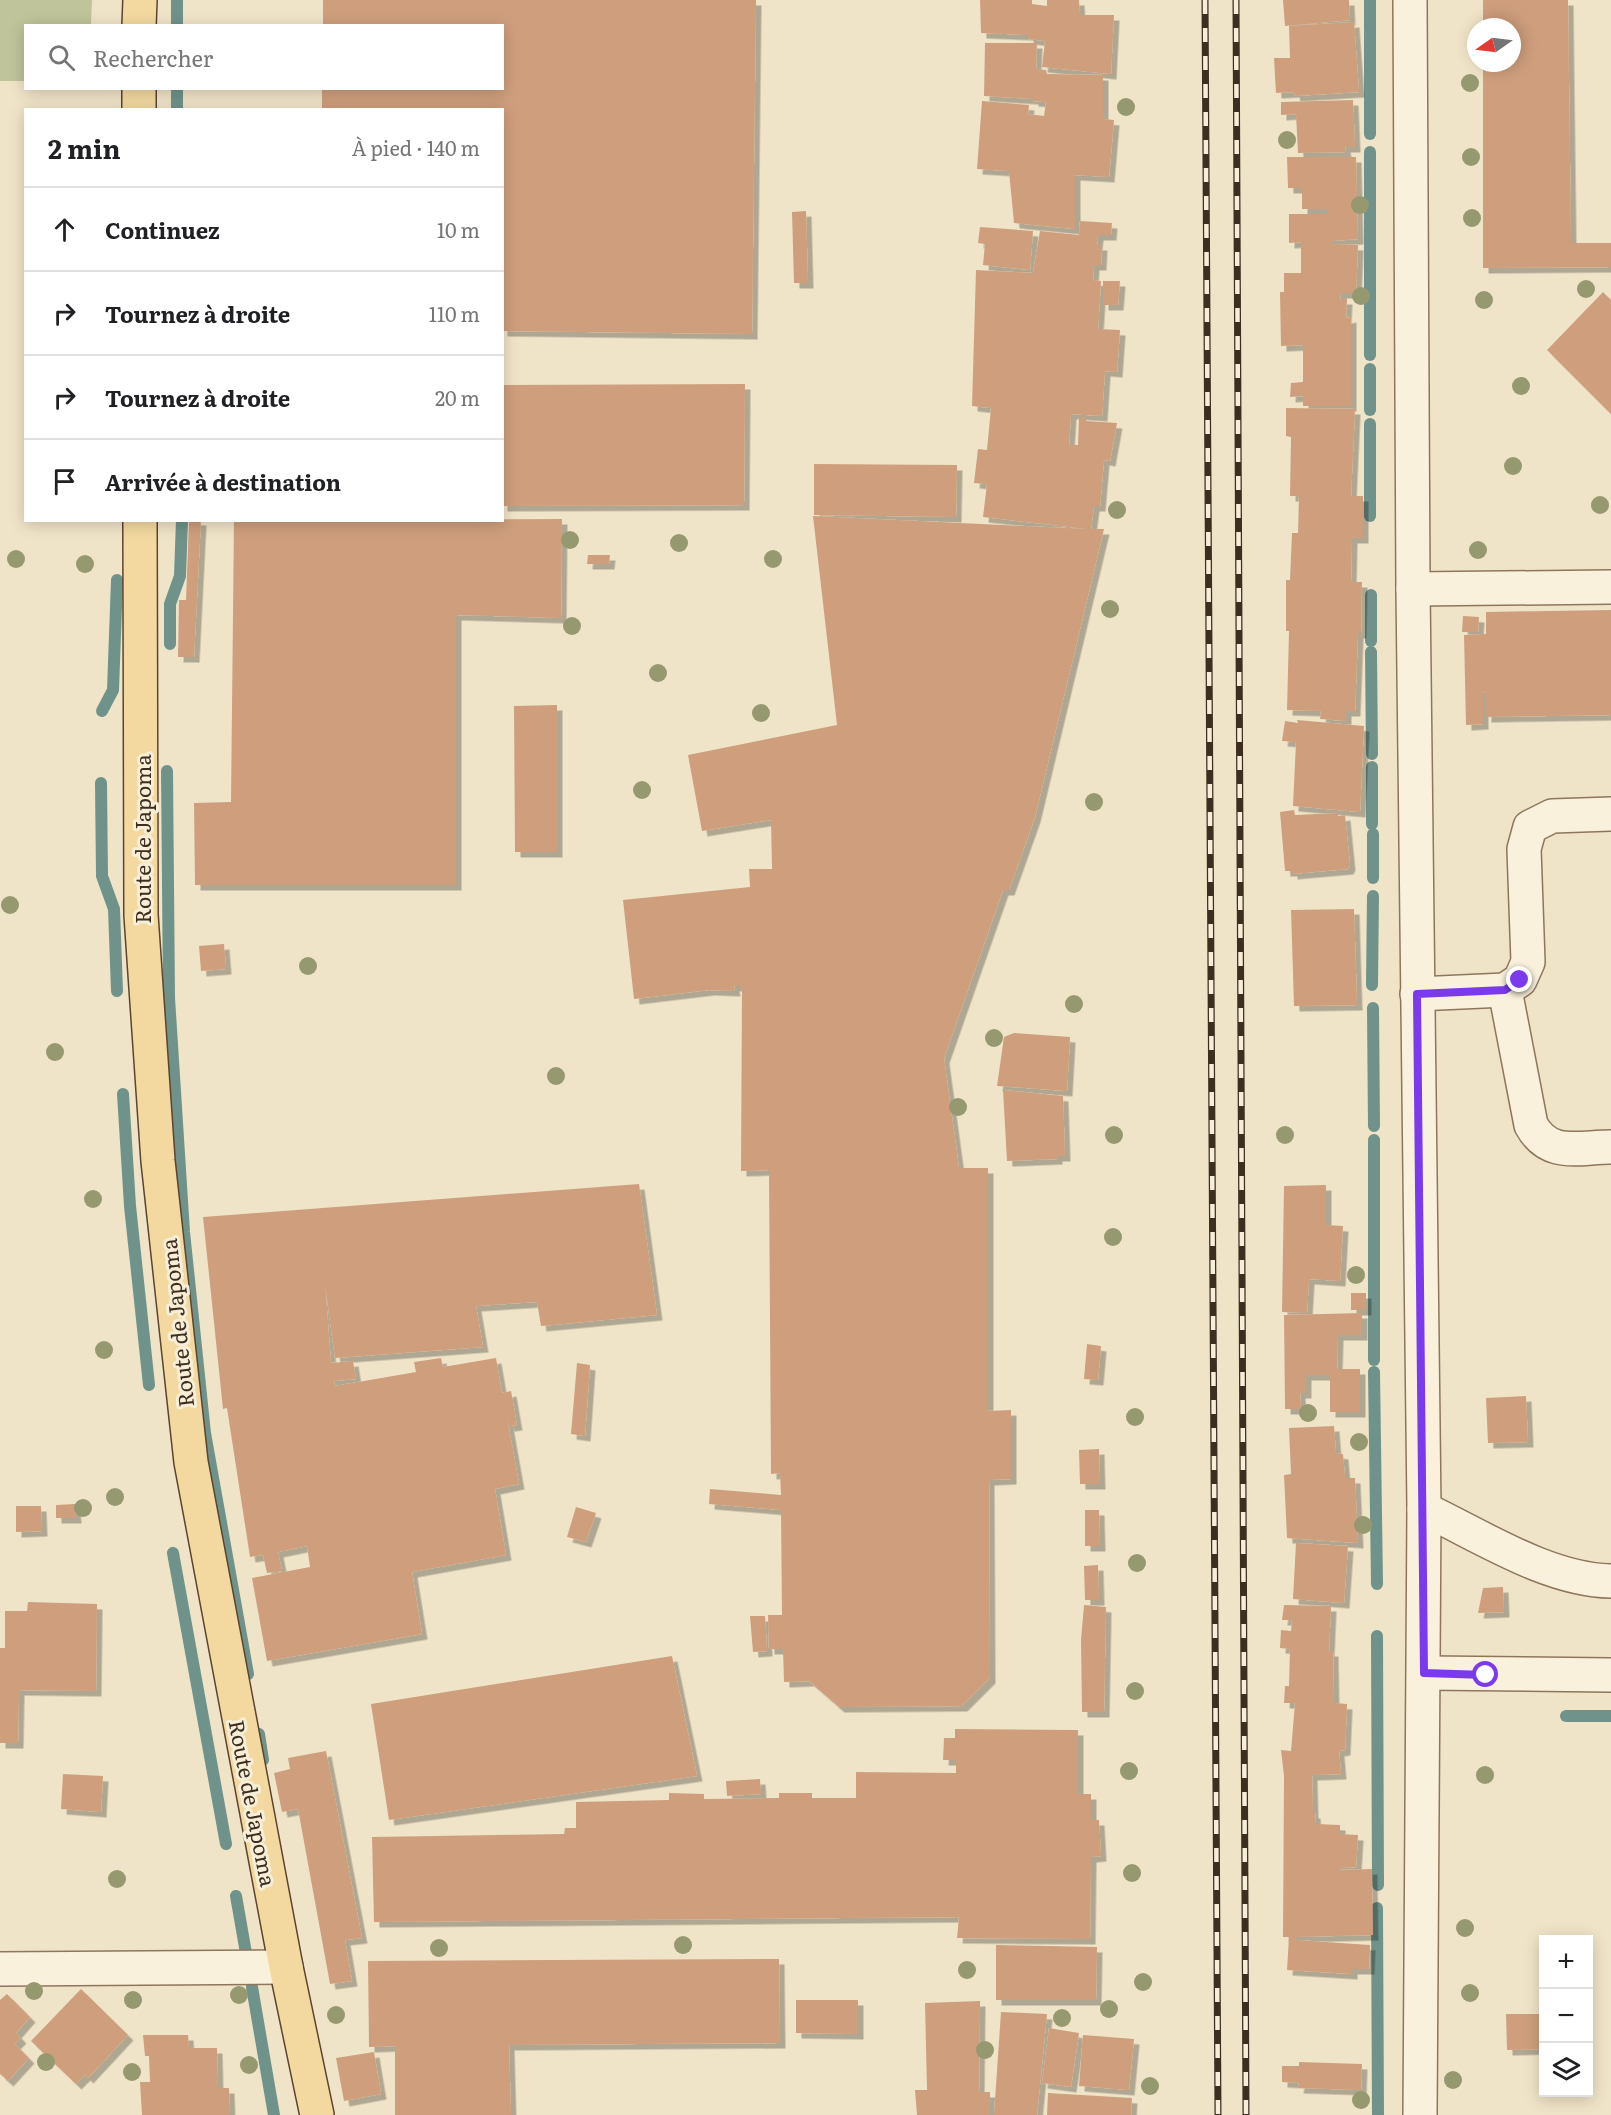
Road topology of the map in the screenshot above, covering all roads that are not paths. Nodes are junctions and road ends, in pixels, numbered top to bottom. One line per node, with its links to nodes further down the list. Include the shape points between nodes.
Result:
1 (140, 0): 3 (main road)
2 (1410, 0): 8 (street)
3 (139, 24)
4 (139, 90): 5 (main road)
5 (139, 108)
6 (140, 522): 17 (main road, Route de Japoma, via 141,915 158,1161 191,1462)
7 (1611, 587): 8 (street)
8 (1413, 589): 11 (street)
9 (1611, 814): 10 (street, via 1552,816 1530,827 1524,849 1528,962 1520,980)
10 (1505, 990): 11 (street); 12 (street, via 1531,1125 1539,1140 1556,1148)
11 (1417, 994): 13 (street)
12 (1611, 1147)
13 (1424, 1509): 14 (street, via 1542,1566 1574,1577); 15 (street)
14 (1611, 1581)
15 (1424, 1673): 16 (street); 20 (street)
16 (1611, 1675)
17 (286, 1967): 18 (street); 19 (main road, Route de Japoma)
18 (0, 1969)
19 (317, 2115)
20 (1420, 2115)

